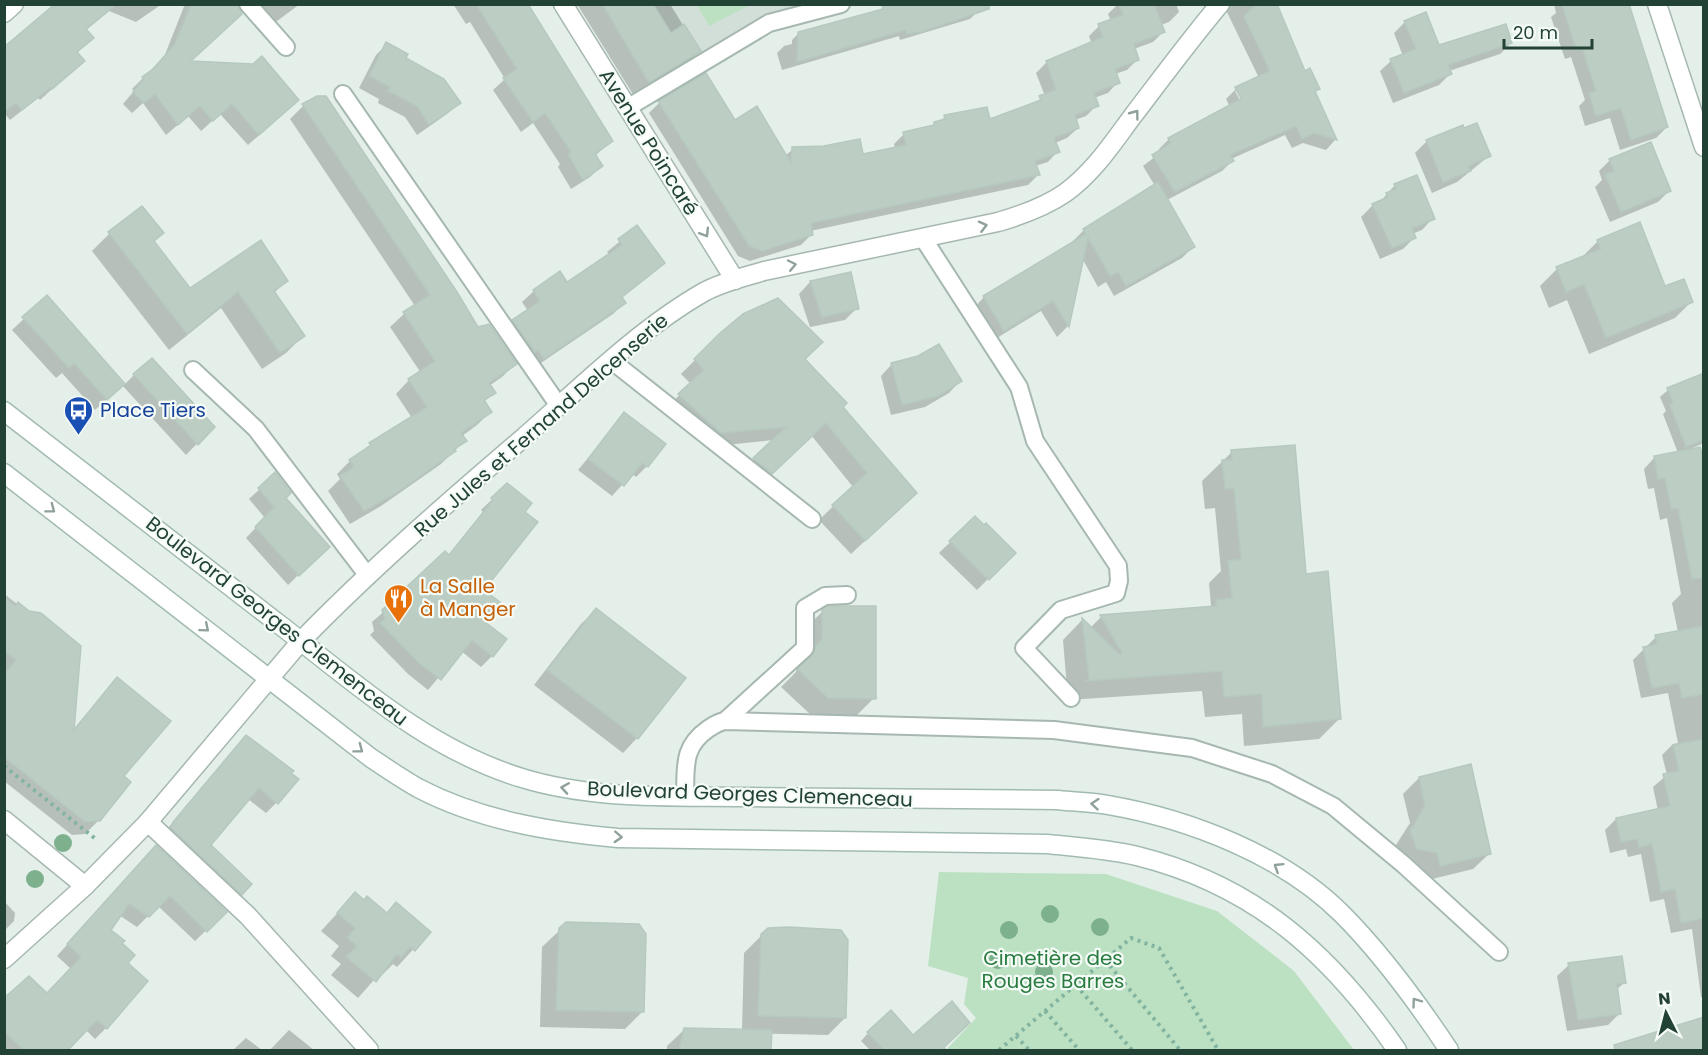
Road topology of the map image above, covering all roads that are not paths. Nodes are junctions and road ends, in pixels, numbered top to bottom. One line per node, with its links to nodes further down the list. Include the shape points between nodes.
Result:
1 (14, 4): 7 (main road)
2 (248, 4): 8 (lane)
3 (563, 4): 10 (main road, Avenue Poincaré)
4 (841, 4): 10 (lane, via 769,23)
5 (1220, 4): 12 (main road, Rue Jules et Fernand Delcenserie, one-way to 5, via 1017,217 1066,192 1098,163)
6 (1657, 4): 11 (main road)
7 (4, 13)
8 (286, 47)
9 (343, 94): 16 (lane)
10 (627, 108): 13 (main road, Avenue Poincaré, one-way to 13)
11 (1704, 147)
12 (923, 238): 13 (main road, Rue Jules et Fernand Delcenserie, one-way to 12); 24 (lane, via 1019,387 1035,441 1118,566 1116,593 1061,610 1024,648)
13 (735, 280): 14 (main road, Rue Jules et Fernand Delcenserie, via 704,292)
14 (612, 361): 16 (main road, Rue Jules et Fernand Delcenserie); 19 (lane)
15 (193, 370): 20 (lane, via 256,429)
16 (559, 406): 20 (main road, Rue Jules et Fernand Delcenserie)
17 (4, 411): 22 (main road, Boulevard Georges Clemenceau)
18 (4, 473): 23 (main road, Boulevard Georges Clemenceau, one-way to 23)
19 (812, 519)
20 (368, 576): 22 (main road, Rue Jules et Fernand Delcenserie)
21 (847, 595): 25 (lane, via 825,596 805,608 805,648)
22 (301, 641): 23 (main road, Rue Jules et Fernand Delcenserie); 26 (main road, Boulevard Georges Clemenceau, one-way to 22, via 563,788 480,764 382,706)
23 (268, 680): 28 (main road, Rue Jules et Fernand Delcenserie); 33 (main road, Boulevard Georges Clemenceau, one-way to 33, via 371,758 418,788 518,824 618,838 1047,844 1136,855 1175,867 1243,897 1294,933 1330,966)
24 (1071, 698)
25 (725, 721): 26 (lane, via 695,738 687,758); 30 (lane, via 1054,730 1192,748 1272,774 1333,806)
26 (685, 796): 34 (main road, Boulevard Georges Clemenceau, one-way to 26, via 1400,980 1341,913 1311,887 1268,860 1197,828 1108,805 1058,800)
27 (4, 820): 29 (main road)
28 (148, 822): 29 (main road, Rue Jules et Fernand Delcenserie); 32 (main road, via 248,916)
29 (85, 886): 31 (main road, Rue Jules et Fernand Delcenserie)
30 (1499, 952)
31 (4, 959)
32 (369, 1050)
33 (1397, 1050)
34 (1449, 1050)

